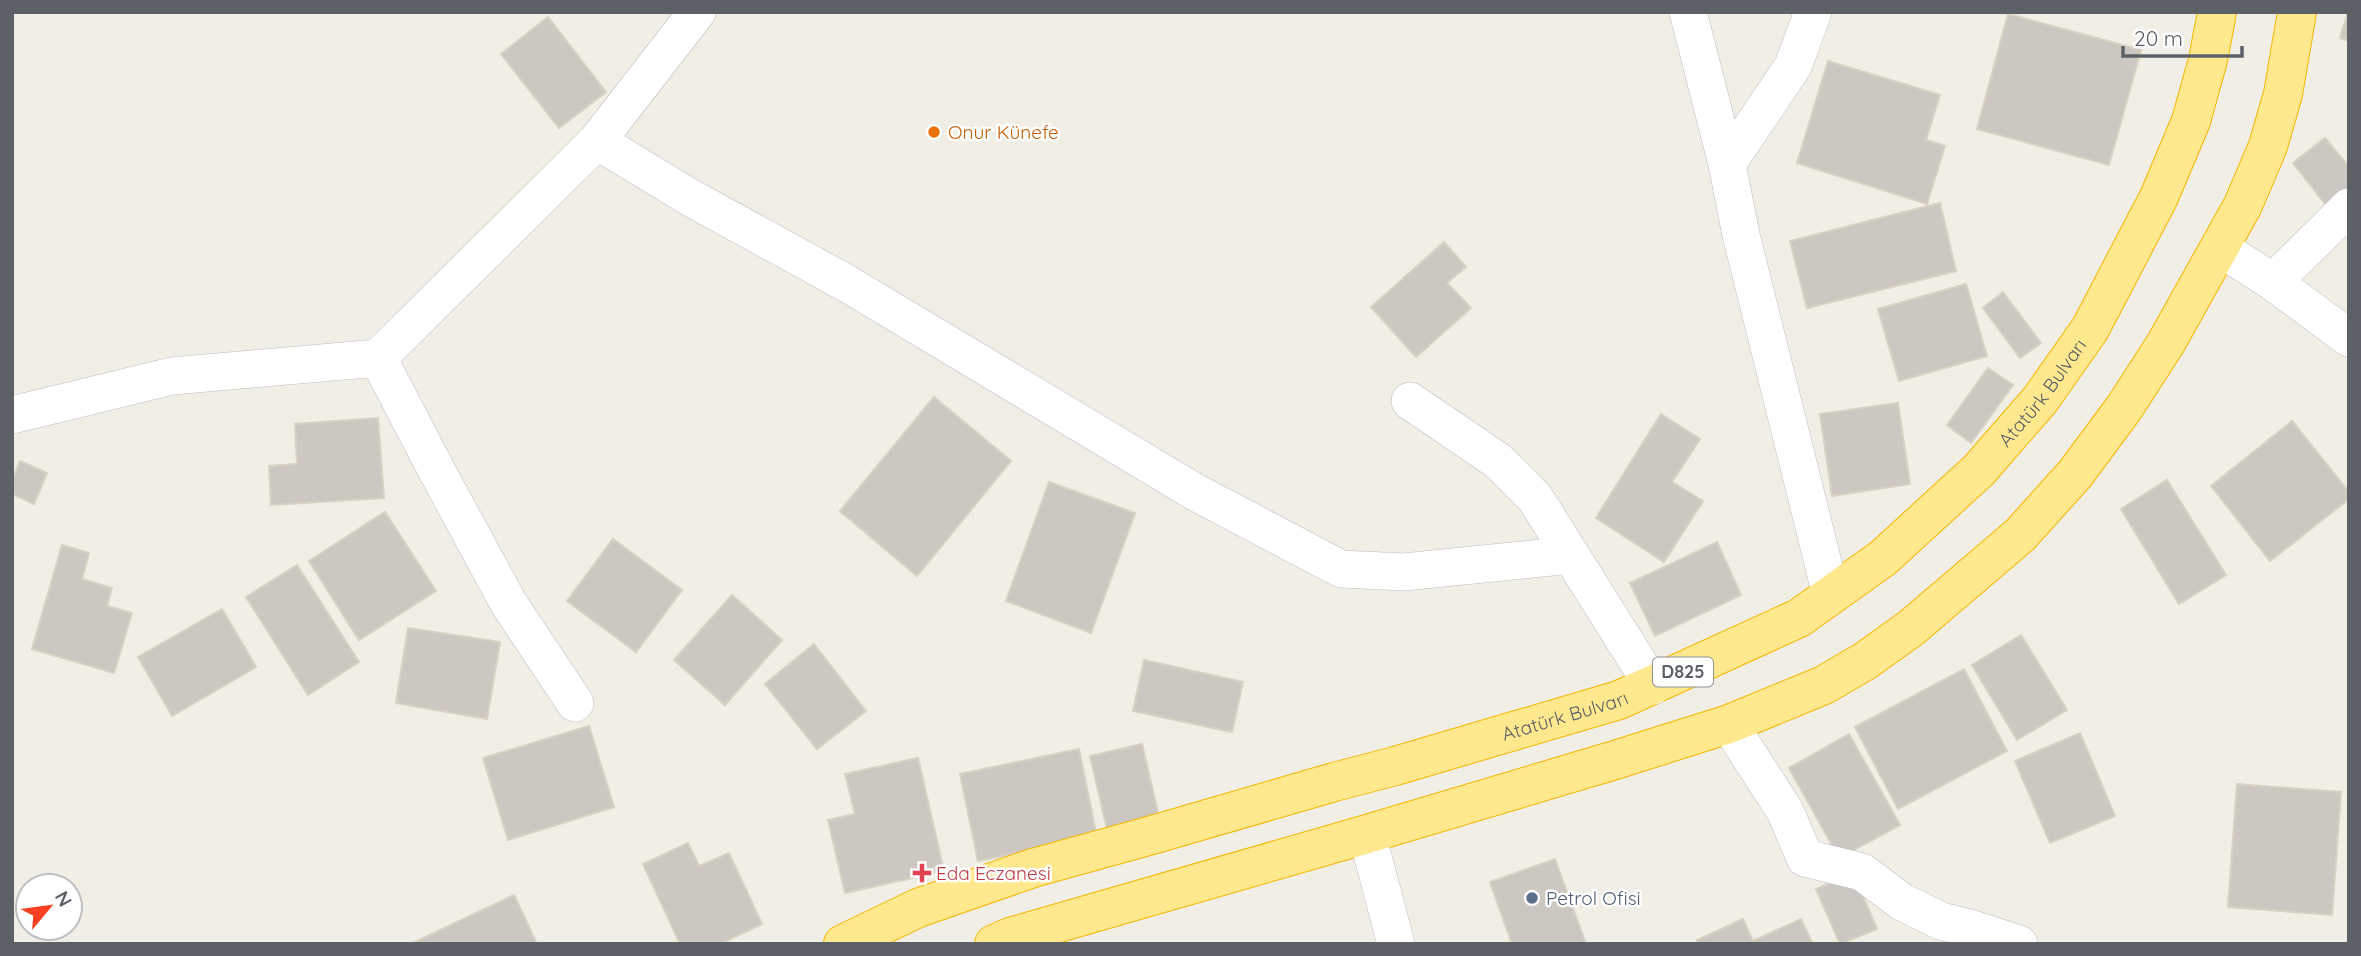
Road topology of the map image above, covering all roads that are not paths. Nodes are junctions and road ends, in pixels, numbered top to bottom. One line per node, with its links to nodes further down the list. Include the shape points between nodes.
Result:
1 (696, 12): 6 (street)
2 (1688, 12): 7 (street)
3 (1813, 12): 7 (street, via 1793,66)
4 (2217, 12): 16 (highway, Atatürk Bulvarı / D825, via 2191,121 2159,197 2090,328 2040,400 1979,470 1884,558)
5 (2297, 12): 9 (highway, via 2283,94 2268,145)
6 (597, 141): 12 (street); 15 (street, via 846,283 1195,492 1341,569 1404,572)
7 (1727, 164): 16 (street)
8 (2349, 206): 10 (street)
9 (2220, 248): 10 (street); 19 (highway, via 2124,408 2075,474 2020,535 1911,628 1865,660 1824,685)
10 (2273, 282): 11 (street)
11 (2349, 338)
12 (378, 358): 14 (street, via 172,376); 18 (street, via 509,604)
13 (1410, 401): 15 (street, via 1498,461 1535,498)
14 (12, 415)
15 (1571, 555): 17 (street)
16 (1831, 595): 17 (highway, Atatürk Bulvarı / D825, via 1799,618)
17 (1653, 686): 20 (highway, Atatürk Bulvarı / D825)
18 (575, 703)
19 (1729, 724): 21 (highway); 26 (street, via 1785,811 1805,858 1862,872 1902,902 1941,921)
20 (1395, 766): 21 (highway); 23 (highway, Atatürk Bulvarı / D825, via 1033,868 918,908)
21 (1412, 820): 22 (highway)
22 (1367, 834): 24 (highway); 25 (street)
23 (843, 944)
24 (993, 944)
25 (1396, 944)
26 (2019, 944)

